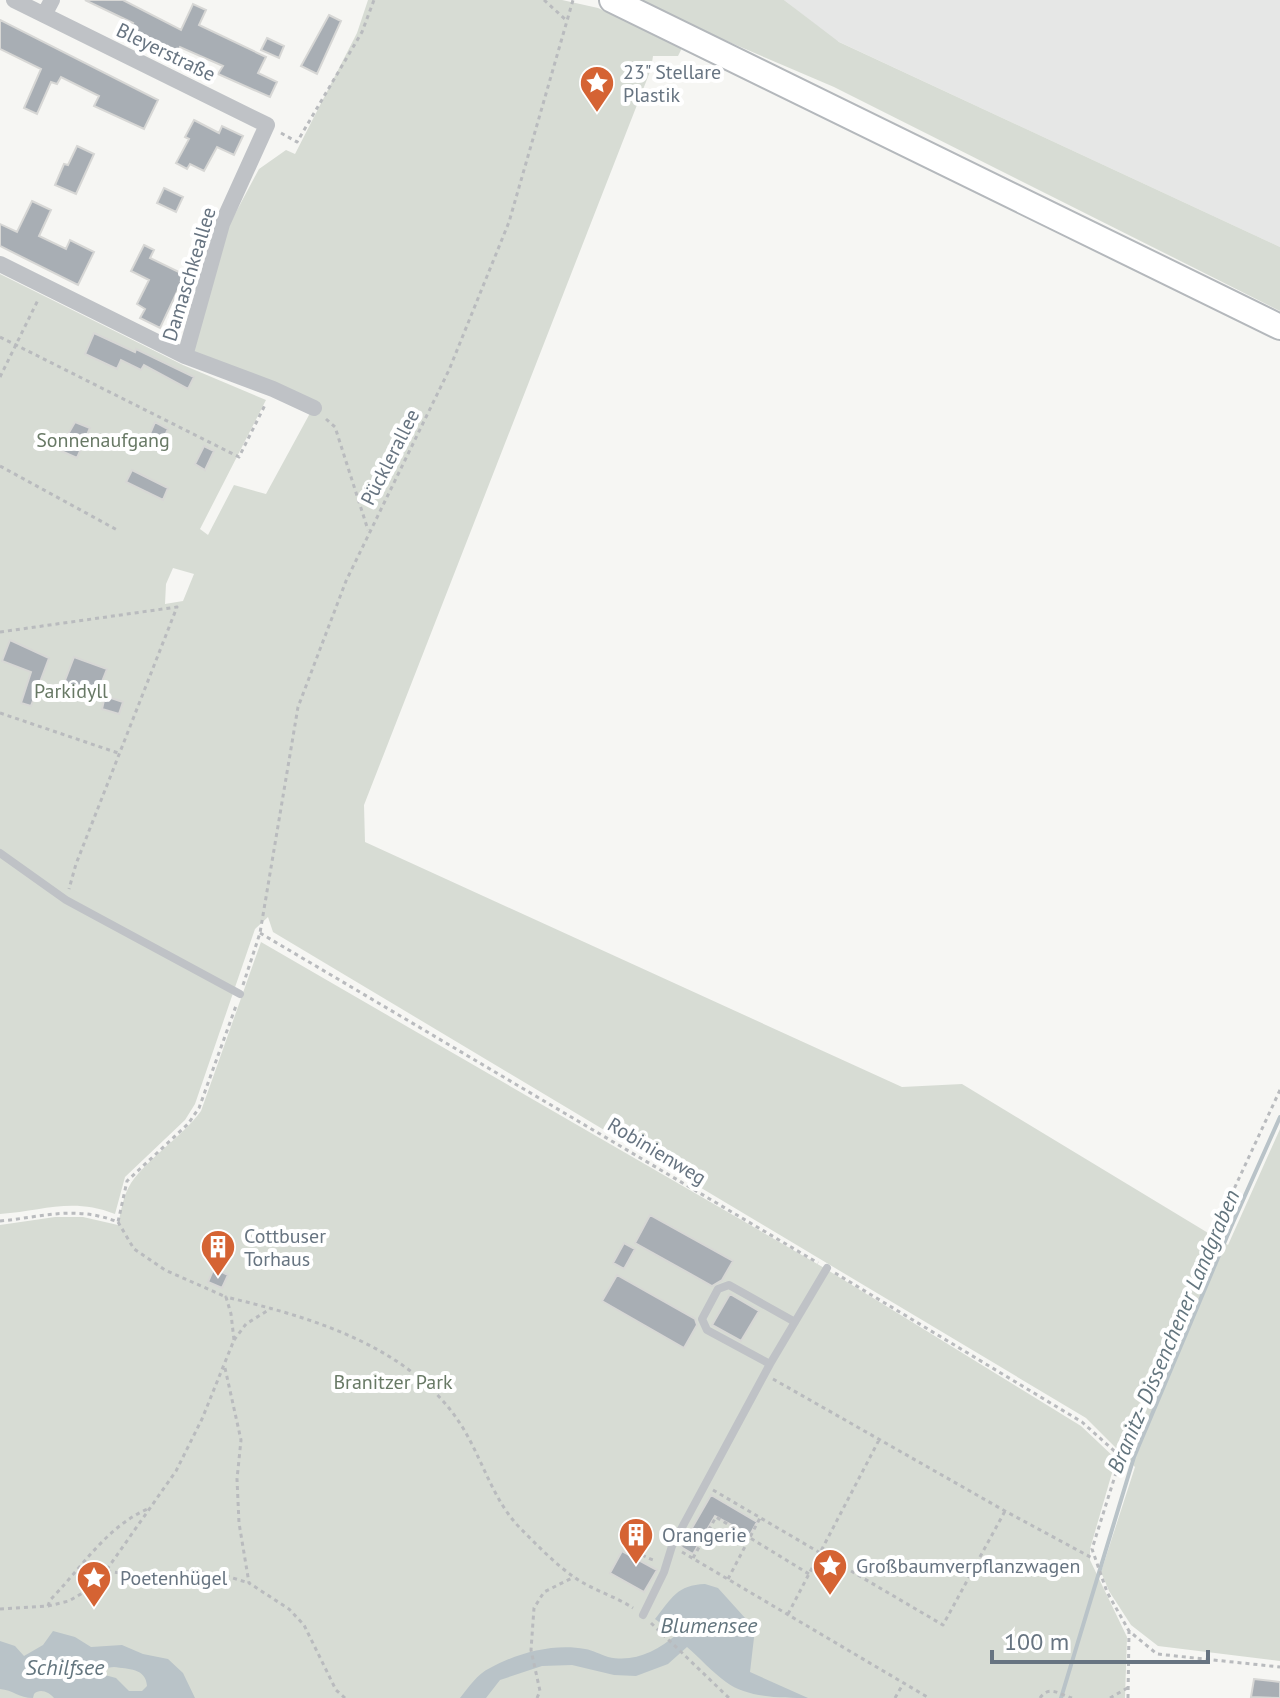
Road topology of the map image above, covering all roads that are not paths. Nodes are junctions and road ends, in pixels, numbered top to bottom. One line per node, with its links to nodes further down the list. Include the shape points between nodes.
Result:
1 (14, 0): 3 (street, Bleyerstraße)
2 (612, 0): 6 (main road)
3 (48, 8): 4 (street, Bleyerstraße)
4 (263, 122): 7 (street, Damaschkeallee, via 222,224)
5 (0, 264): 7 (street, Damaschkeallee)
6 (1280, 327)
7 (185, 356): 8 (street, Damaschkeallee)
8 (314, 408)
9 (0, 853): 10 (lane, via 66,900)
10 (240, 994)
11 (827, 1268): 12 (lane)
12 (795, 1322): 13 (lane); 13 (lane, via 729,1285 718,1289 702,1319 707,1330)
13 (770, 1364): 14 (lane, via 672,1546)
14 (643, 1615)

